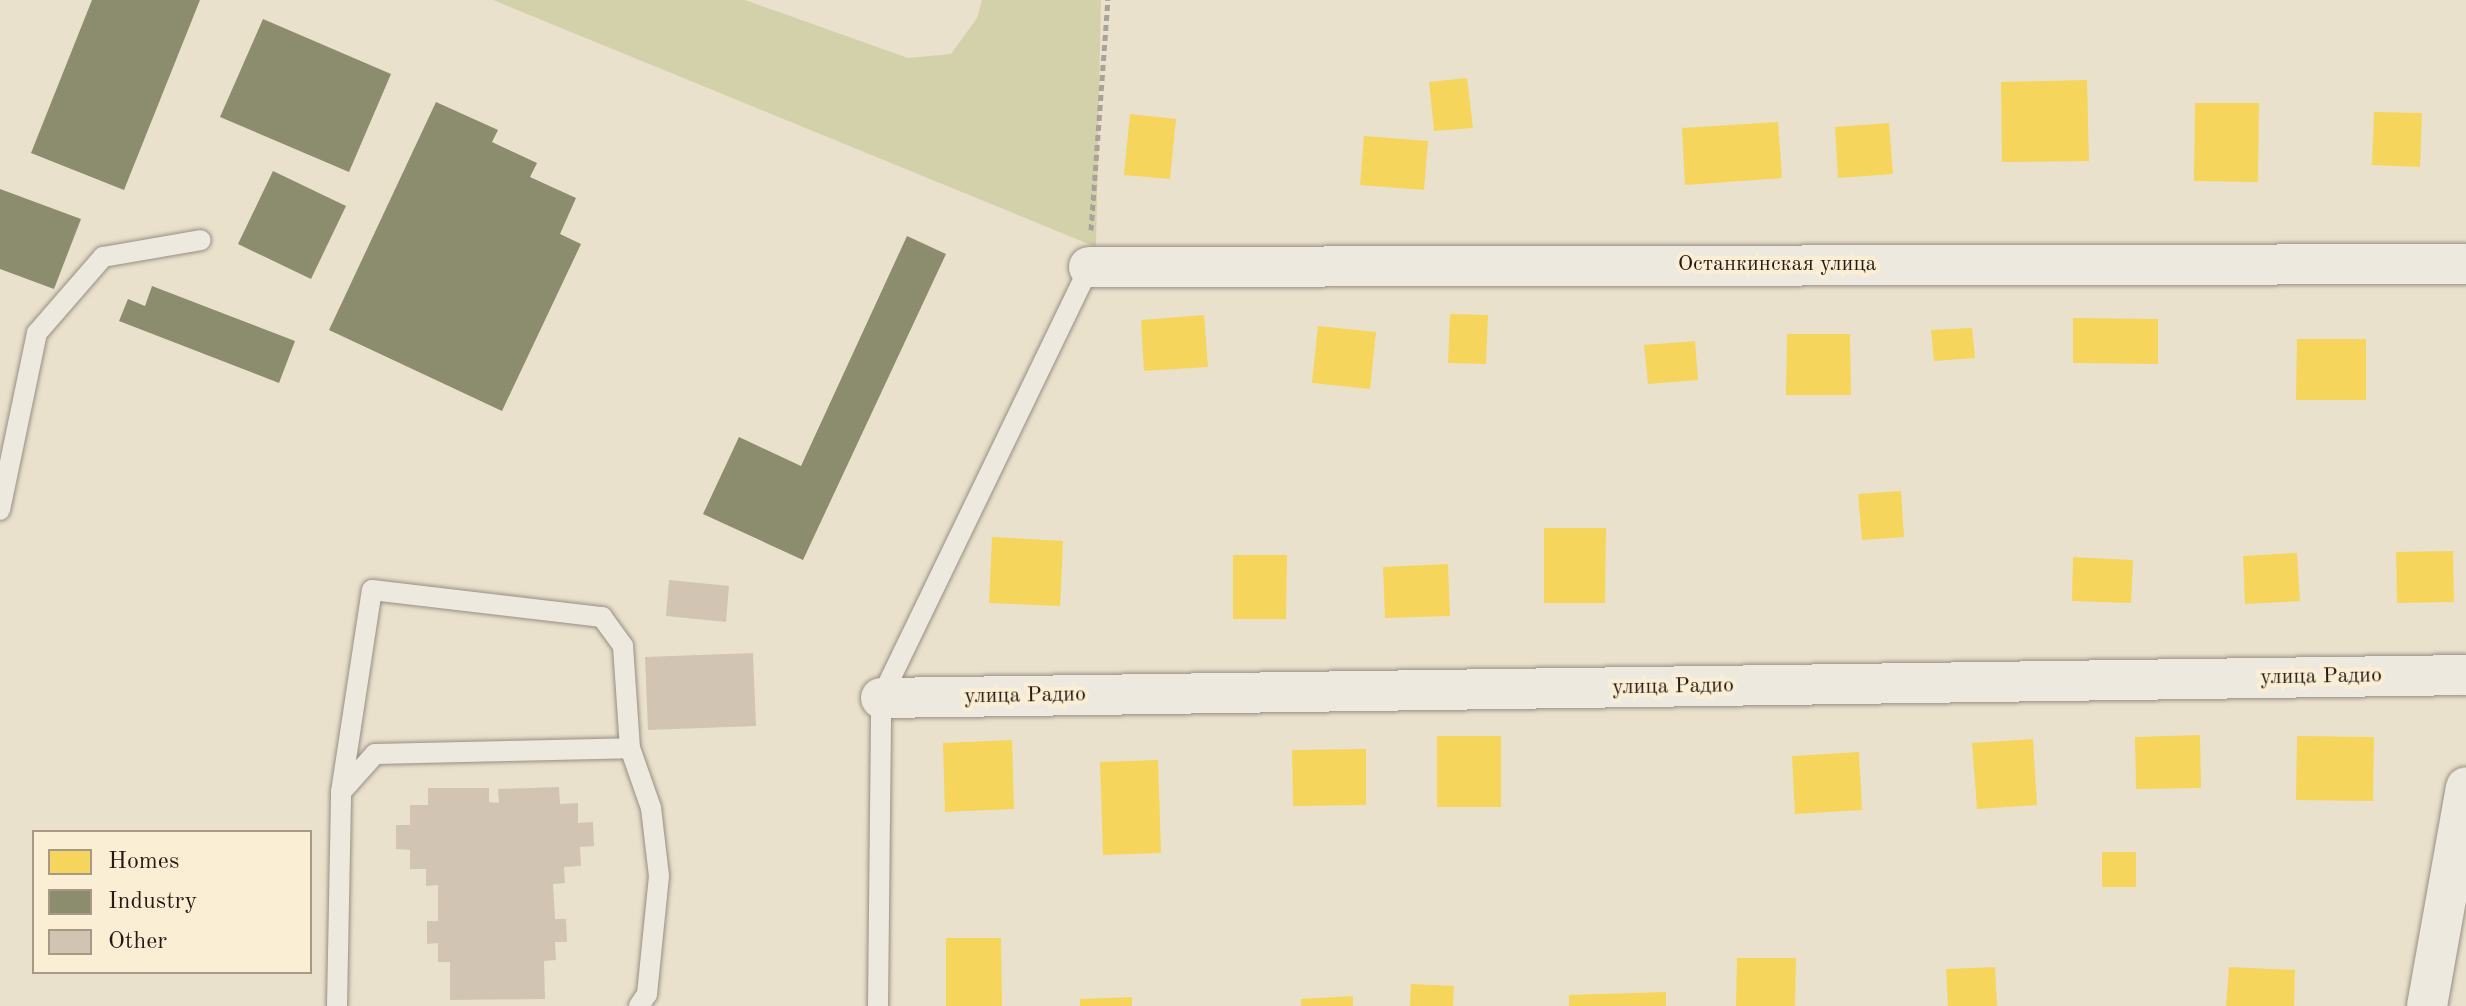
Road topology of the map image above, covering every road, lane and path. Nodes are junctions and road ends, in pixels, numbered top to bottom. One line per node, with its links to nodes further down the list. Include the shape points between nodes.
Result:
1 (1108, 0): 4 (path)
2 (201, 240): 5 (lane, via 103,257 37,333)
3 (2466, 264): 4 (street, Останкинская улица)
4 (1089, 267): 7 (lane)
5 (0, 510)
6 (2466, 675): 7 (street, улица Радио)
7 (881, 698): 13 (lane)
8 (630, 748): 10 (lane, via 375,754); 10 (lane, via 623,646 602,617 372,590); 12 (lane, via 651,808 659,876 647,994)
9 (2466, 787): 14 (street)
10 (341, 792): 11 (lane)
11 (337, 1006)
12 (639, 1006)
13 (878, 1006)
14 (2427, 1006)

